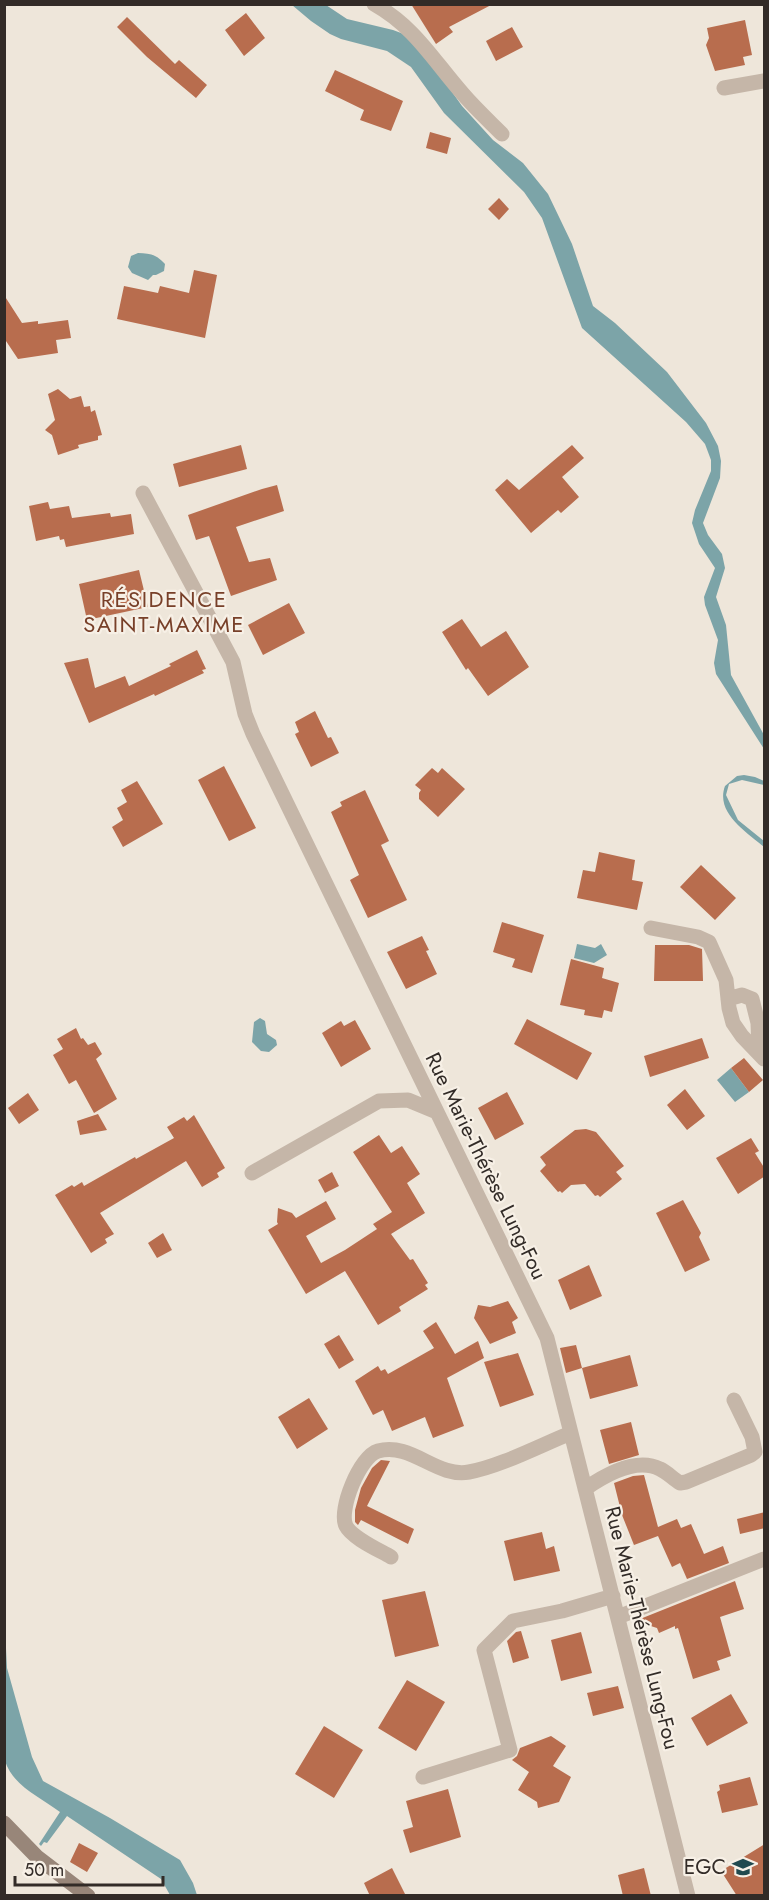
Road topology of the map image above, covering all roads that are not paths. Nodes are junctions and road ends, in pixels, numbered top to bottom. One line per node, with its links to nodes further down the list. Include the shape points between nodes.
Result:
1 (374, 4): 4 (street, via 407,27 462,94)
2 (765, 81): 3 (street)
3 (724, 88)
4 (502, 134)
5 (143, 493): 9 (street, Rue Marie-Thérèse Lung-Fou, via 233,662 253,734)
6 (651, 928): 7 (street, via 709,942 726,980)
7 (728, 999): 8 (street, via 732,1023); 8 (street, via 742,995 752,999)
8 (762, 1055)
9 (437, 1112): 10 (street, via 408,1100 379,1101); 12 (street, Rue Marie-Thérèse Lung-Fou, via 547,1338)
10 (252, 1173)
11 (734, 1400): 13 (street)
12 (571, 1433): 14 (street, Rue Marie-Thérèse Lung-Fou); 15 (street, via 486,1468 454,1474 411,1453 388,1450 370,1455 360,1467 343,1516 355,1535)
13 (760, 1450): 14 (street, via 686,1482 680,1483 663,1470 644,1464 613,1473)
14 (585, 1489): 17 (street, Rue Marie-Thérèse Lung-Fou)
15 (391, 1557)
16 (765, 1559): 18 (street)
17 (613, 1596): 18 (street, Rue Marie-Thérèse Lung-Fou); 19 (street, via 513,1621 484,1650 510,1750)
18 (618, 1617): 22 (street, Rue Marie-Thérèse Lung-Fou)
19 (423, 1777)
20 (4, 1823): 21 (main road, via 37,1857)
21 (88, 1896)
22 (688, 1896)

